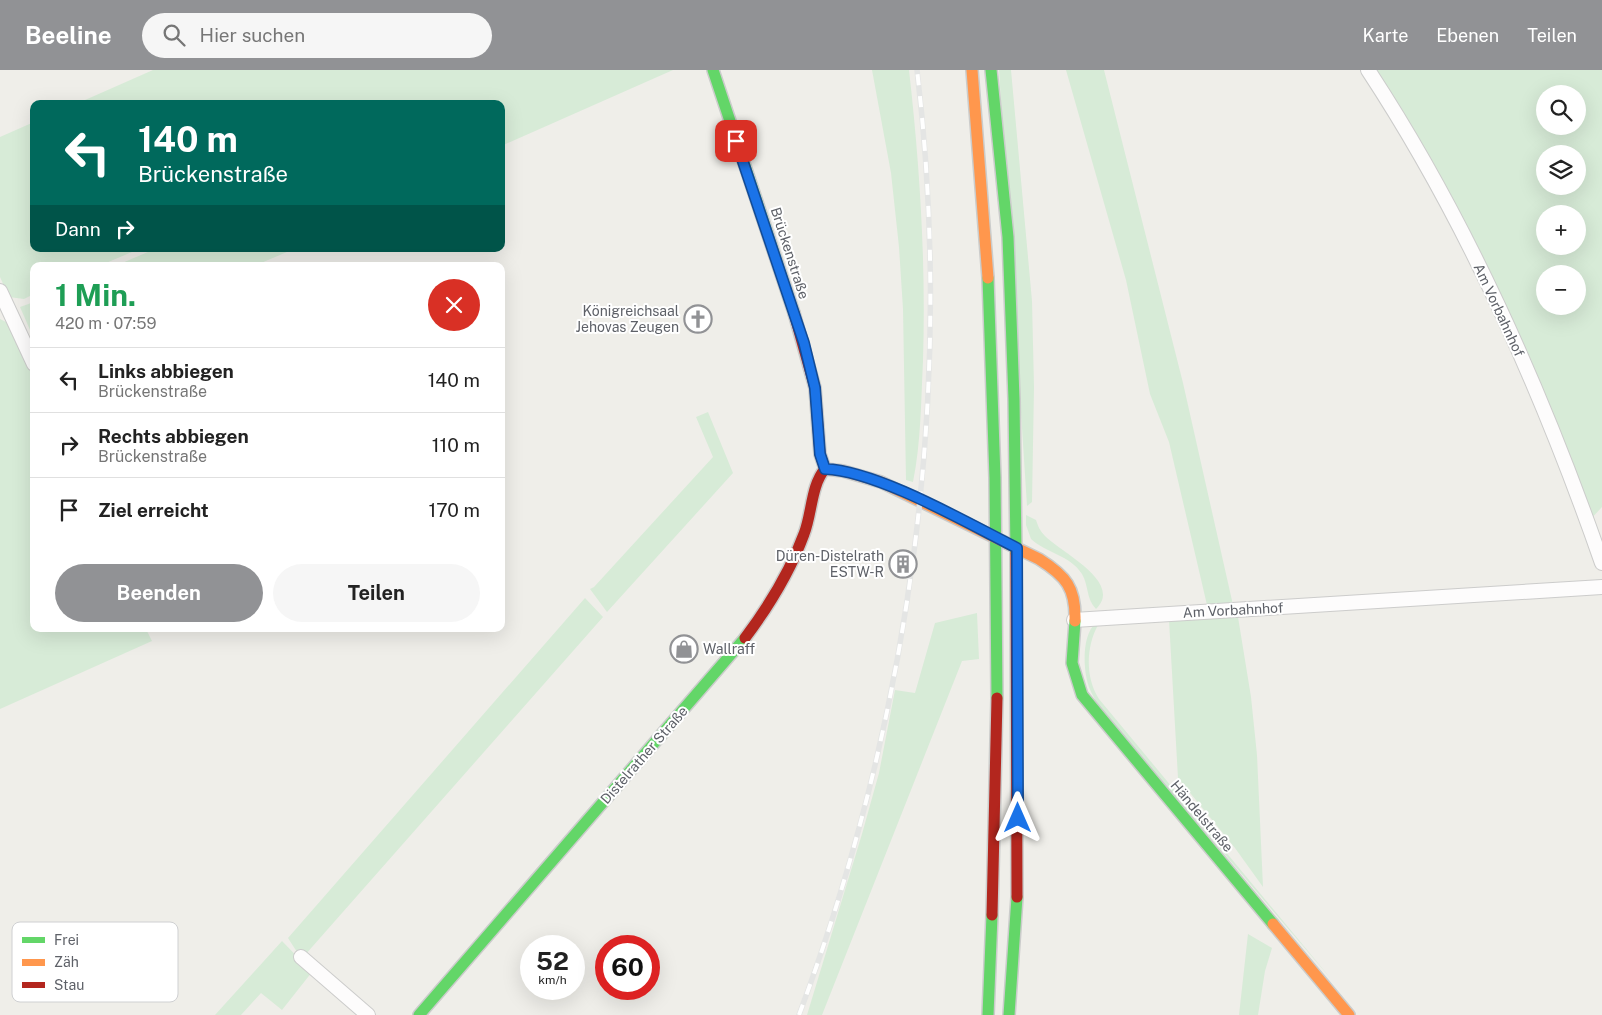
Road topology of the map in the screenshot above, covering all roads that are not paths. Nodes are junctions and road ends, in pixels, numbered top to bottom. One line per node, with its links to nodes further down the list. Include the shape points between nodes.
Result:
1 (713, 70): 7 (street, Brückenstraße, via 804,343 815,388 820,454)
2 (972, 70): 8 (street, via 987,252)
3 (991, 70): 9 (street, via 1008,237)
4 (1368, 70): 10 (street, Am Vorbahnhof, via 1405,126 1441,190 1493,294 1548,417)
5 (0, 291): 6 (street)
6 (30, 355)
7 (825, 469): 8 (street, via 840,470 878,482 944,510); 15 (street, Distelrather Straße, via 818,475 811,514 800,546 765,612)
8 (997, 538): 9 (street); 16 (street, via 996,775)
9 (1017, 548): 12 (street, via 1053,567 1068,583 1074,598); 17 (street, via 1018,877)
10 (1602, 563)
11 (1602, 587): 12 (street, Am Vorbahnhof)
12 (1074, 620): 18 (street, Händelstraße, via 1072,664 1082,695)
13 (301, 957): 14 (street)
14 (368, 1015)
15 (419, 1015)
16 (988, 1015)
17 (1009, 1015)
18 (1349, 1015)

